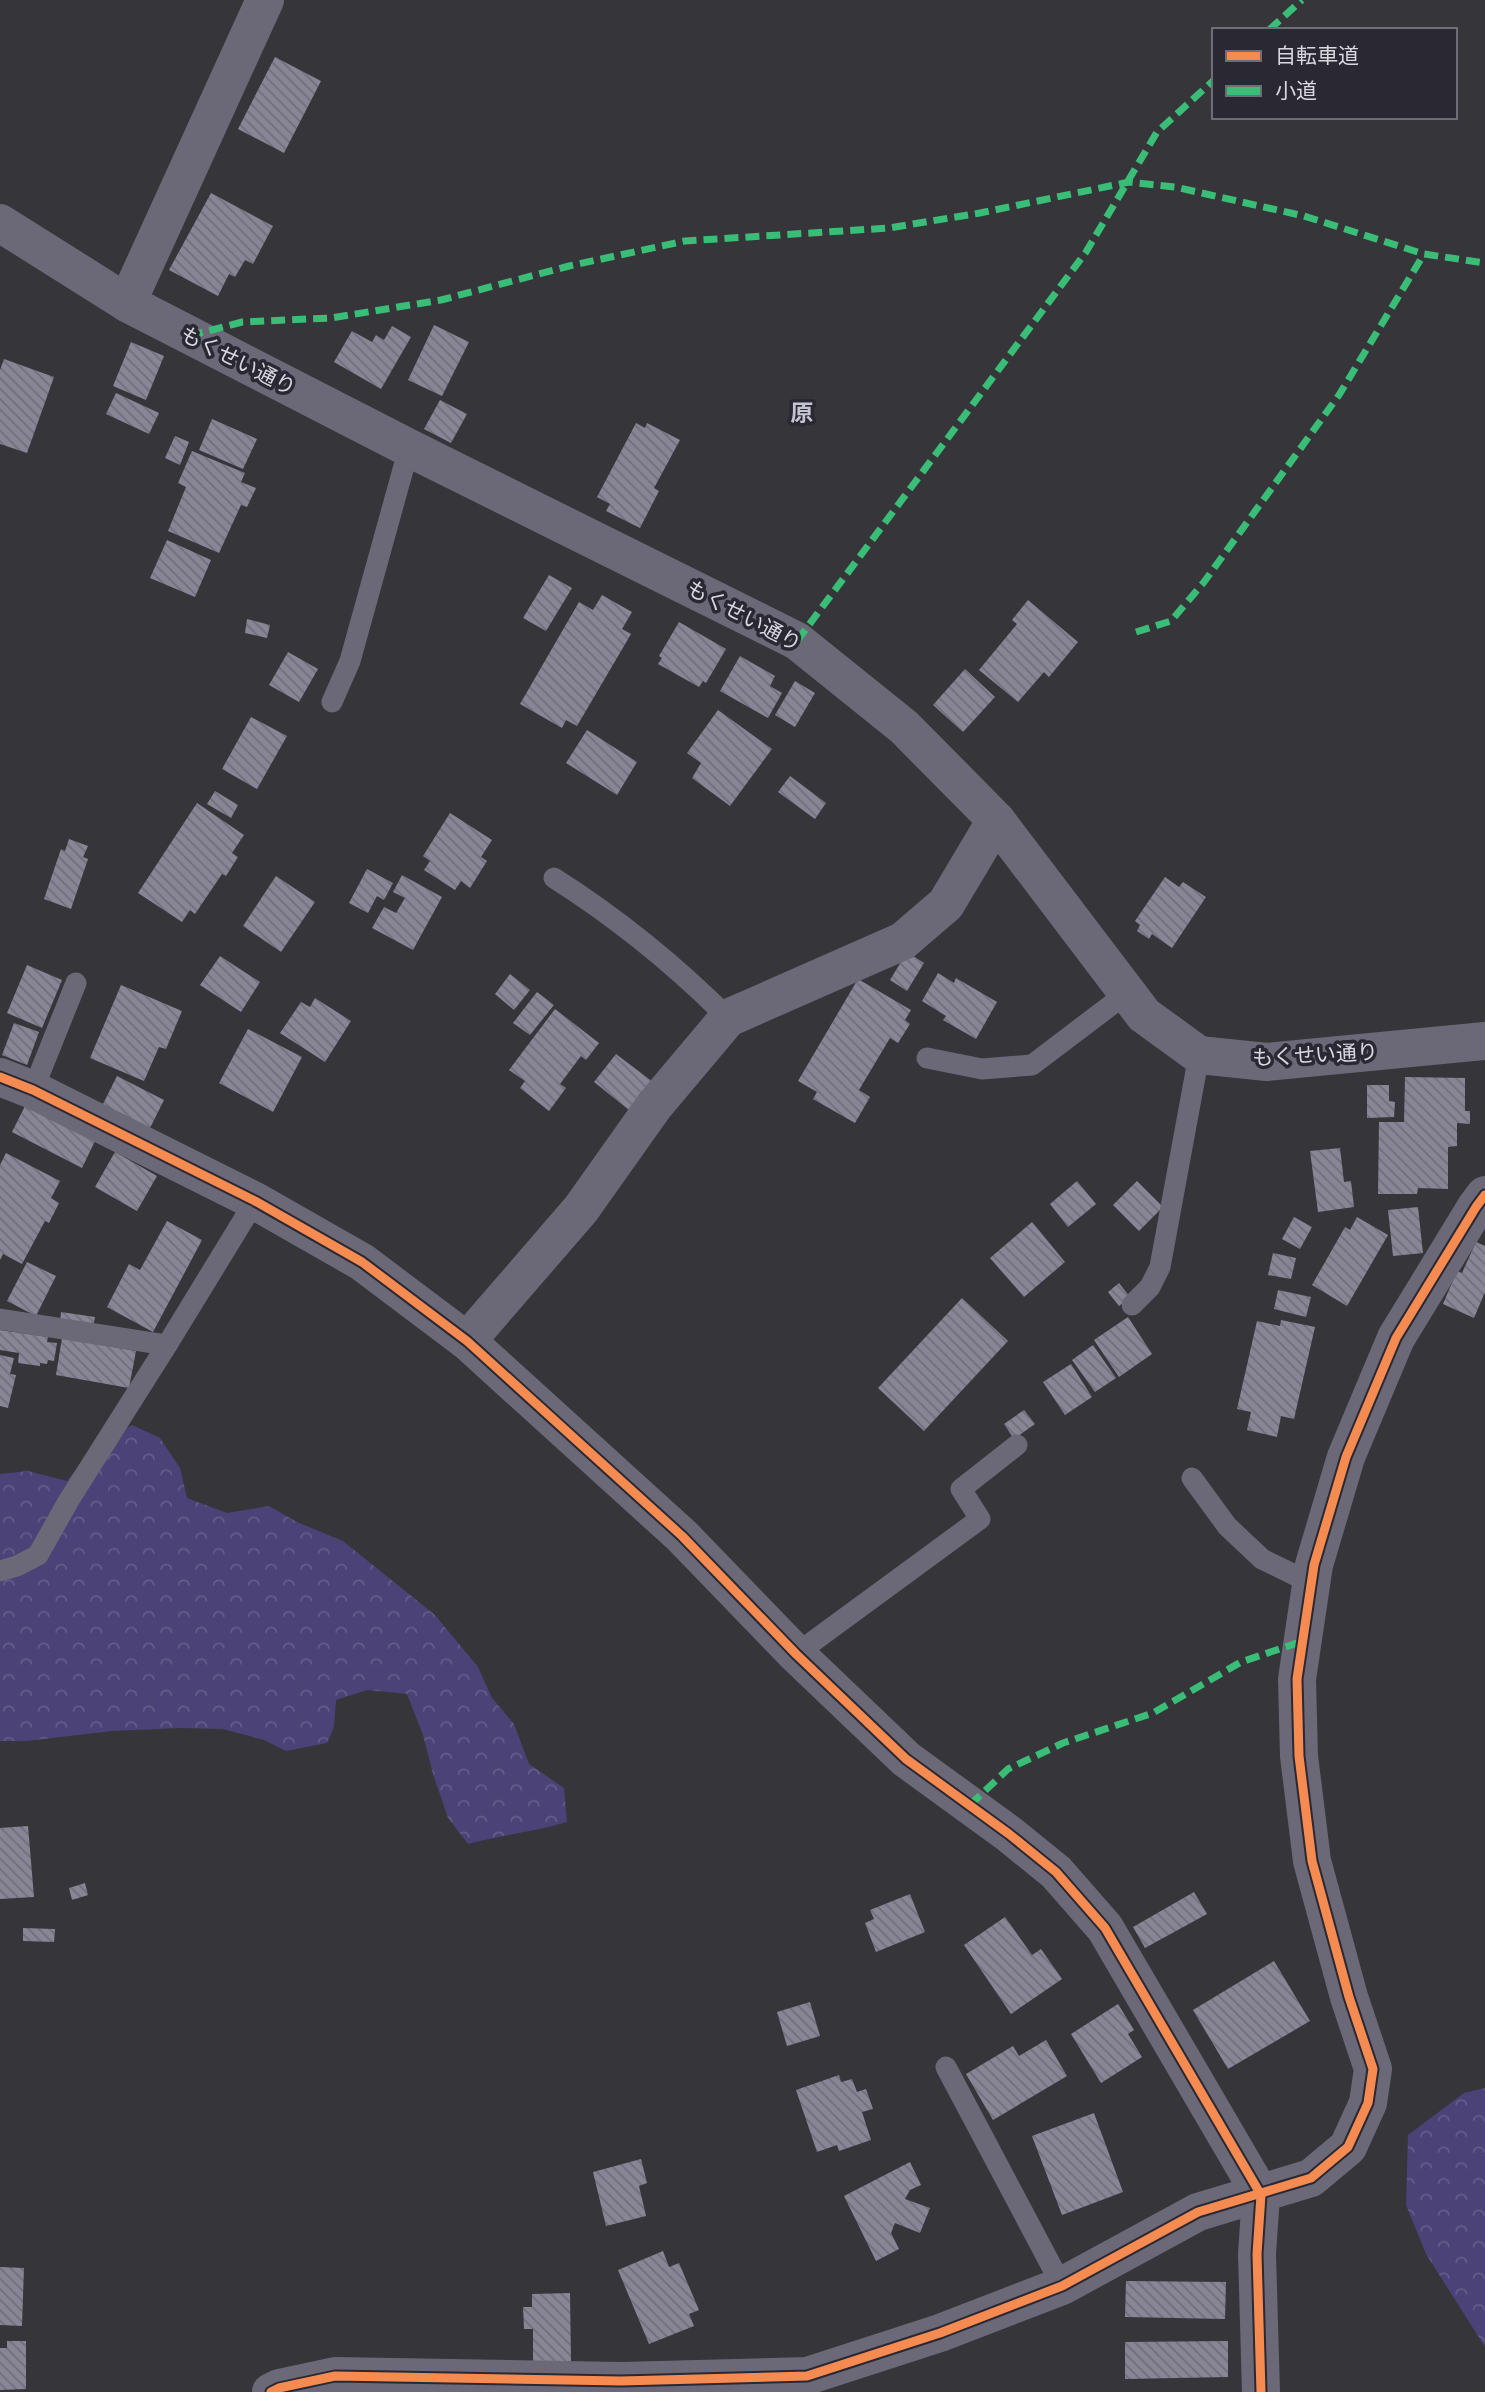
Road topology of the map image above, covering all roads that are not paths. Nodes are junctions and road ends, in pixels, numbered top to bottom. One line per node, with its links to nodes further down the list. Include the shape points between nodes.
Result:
1 (265, 0): 3 (street)
2 (0, 223): 3 (street, もくせい通り)
3 (127, 303): 4 (street, もくせい通り)
4 (409, 448): 5 (lane, via 350,661); 6 (street, もくせい通り, via 797,641 904,727)
5 (332, 702)
6 (996, 820): 9 (street, もくせい通り); 10 (street, via 946,904 904,941)
7 (554, 878): 10 (lane, via 597,905 676,968)
8 (76, 983): 14 (lane)
9 (1127, 993): 12 (street, もくせい通り, via 1144,1015); 13 (lane, via 1032,1065 982,1069)
10 (728, 1018): 19 (street, via 654,1106 581,1209)
11 (1485, 1041): 12 (street, もくせい通り, via 1266,1062)
12 (1199, 1055): 17 (lane, via 1160,1267 1150,1287)
13 (927, 1058)
14 (17, 1083): 16 (street)
15 (1485, 1195): 24 (street, via 1396,1338 1346,1457)
16 (255, 1201): 19 (street, via 362,1262); 20 (lane)
17 (1132, 1305)
18 (0, 1319): 20 (lane)
19 (467, 1341): 25 (street, via 682,1536)
20 (167, 1345): 23 (lane, via 38,1555)
21 (1017, 1445): 25 (lane, via 961,1489 981,1519)
22 (1192, 1478): 24 (lane, via 1227,1526 1262,1559)
23 (0, 1571)
24 (1311, 1583): 27 (street, via 1297,1679 1299,1756 1312,1861 1373,2069 1368,2103 1348,2147 1311,2178)
25 (796, 1654): 27 (street, via 906,1759 1056,1872 1105,1928)
26 (946, 2067): 28 (lane)
27 (1261, 2194): 28 (street, via 1198,2212); 31 (street, via 1257,2254)
28 (1062, 2286): 29 (street, via 940,2333 807,2376)
29 (621, 2386): 30 (street, via 335,2376)
30 (271, 2392)
31 (1261, 2392)

